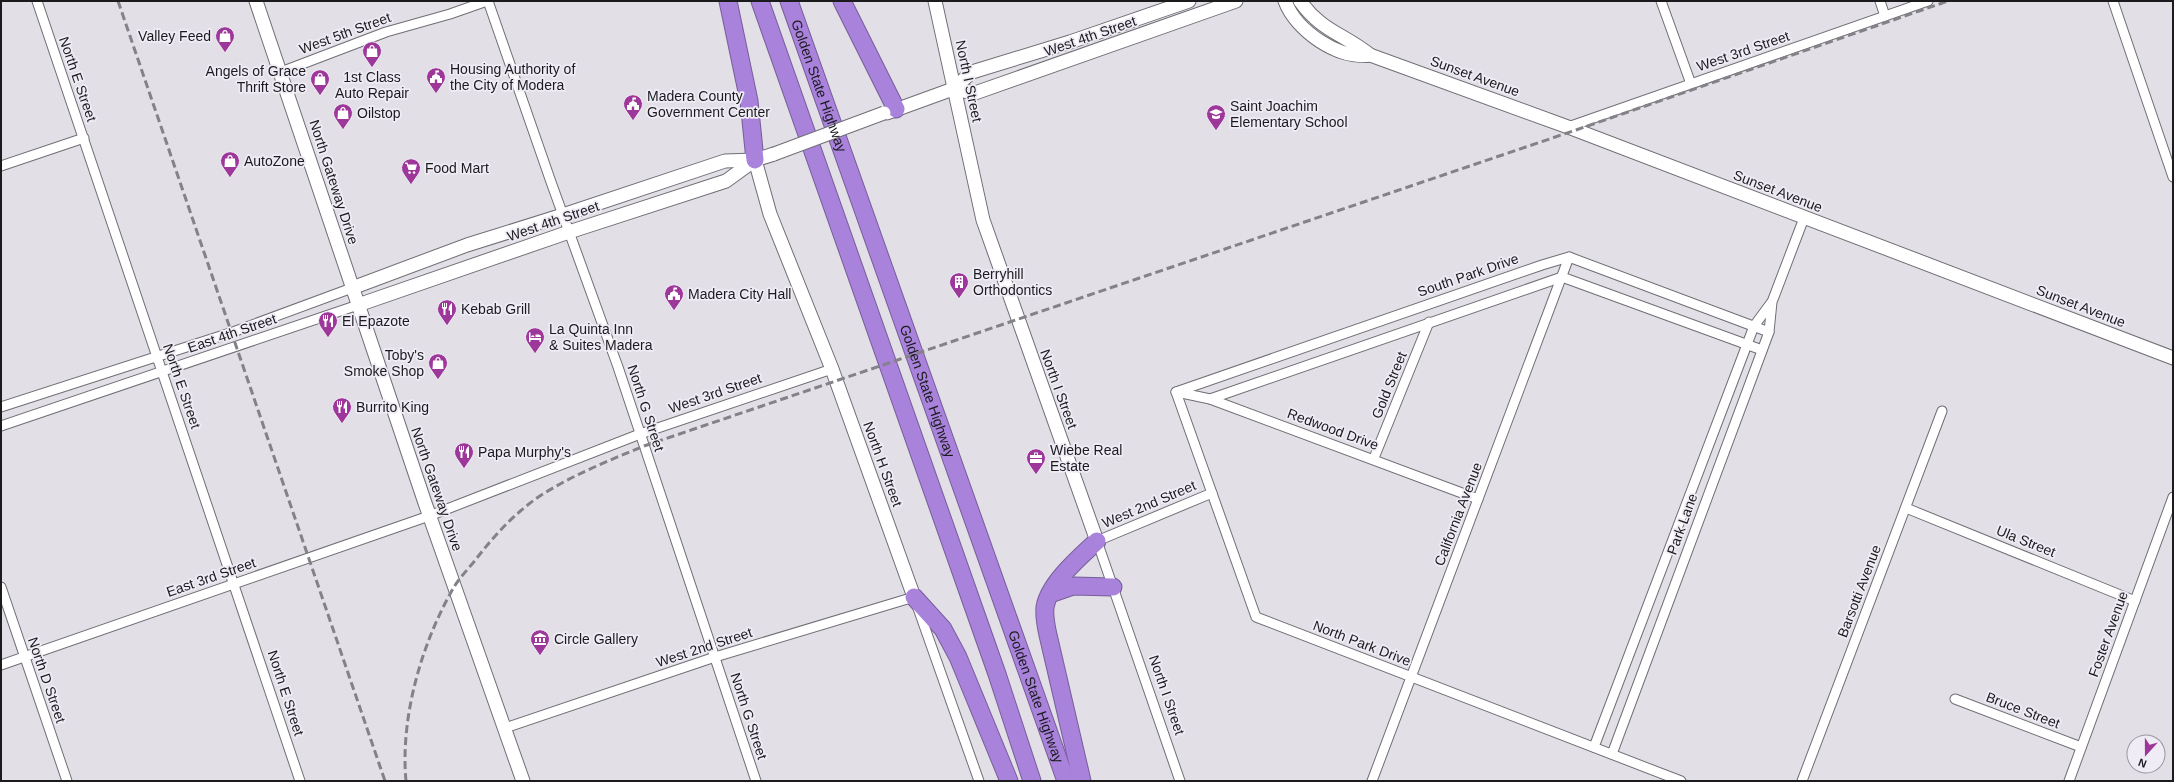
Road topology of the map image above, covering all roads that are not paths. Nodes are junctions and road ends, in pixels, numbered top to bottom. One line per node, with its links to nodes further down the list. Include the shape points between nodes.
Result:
1 (37, 1): 24 (street, North E Street)
2 (256, 1): 19 (main road, North Gateway Drive)
3 (488, 1): 19 (street, West 5th Street, via 386,32); 28 (street, North G Street)
4 (728, 1): 25 (highway, via 749,101)
5 (760, 1): 79 (highway, Golden State Highway)
6 (789, 1): 80 (highway, Golden State Highway)
7 (842, 1): 22 (highway)
8 (935, 1): 21 (main road, North I Street)
9 (1187, 1): 21 (main road, West 4th Street, via 1070,42 972,72)
10 (1236, 1): 21 (main road, West 4th Street, via 976,93)
11 (1285, 1): 18 (main road, Sunset Avenue, via 1305,29 1321,43 1359,56)
12 (1300, 1): 18 (main road, Sunset Avenue, via 1314,19)
13 (1661, 1): 20 (street)
14 (1880, 1): 17 (street)
15 (1928, 1): 17 (street, West 3rd Street)
16 (2113, 1): 27 (street)
17 (1885, 16): 20 (street, West 3rd Street)
18 (1370, 55): 23 (main road, Sunset Avenue)
19 (281, 72): 33 (main road, North Gateway Drive)
20 (1691, 84): 23 (street, West 3rd Street)
21 (953, 89): 22 (main road, West 4th Street); 57 (main road, North I Street, via 983,220)
22 (890, 111): 25 (main road, West 4th Street, bridge)
23 (1568, 127): 29 (main road, Sunset Avenue)
24 (84, 138): 26 (street); 41 (street, North E Street)
25 (755, 160): 28 (main road, West 4th Street, via 725,161); 30 (main road, West 4th Street, via 726,181); 43 (main road, North H Street, via 770,214)
26 (1, 166)
27 (2173, 177)
28 (563, 215): 30 (street, North G Street); 33 (main road, West 4th Street, via 467,245)
29 (1804, 218): 34 (street, Park Lane); 42 (main road, Sunset Avenue)
30 (569, 232): 35 (main road, West 4th Street); 50 (street, North G Street)
31 (1570, 258): 32 (street, California Avenue); 37 (street); 45 (street, South Park Drive, via 1542,265)
32 (1562, 277): 36 (street); 39 (street); 54 (street, California Avenue)
33 (352, 288): 35 (main road, North Gateway Drive); 41 (street, East 4th Street, via 233,332)
34 (1772, 302): 37 (street, Park Lane); 38 (street, Park Lane)
35 (358, 305): 44 (street, East 4th Street); 56 (main road, North Gateway Drive)
36 (1429, 322): 46 (street); 51 (street, Gold Street)
37 (1754, 326): 38 (street); 39 (street, Park Lane)
38 (1769, 332): 40 (street, Park Lane)
39 (1747, 344): 40 (street); 70 (street, Park Lane)
40 (1762, 350): 72 (street, Park Lane)
41 (157, 356): 44 (street, North E Street); 47 (street, East 4th Street)
42 (2173, 358)
43 (832, 369): 50 (street, West 3rd Street); 62 (main road, North H Street)
44 (162, 372): 49 (street, East 4th Street); 58 (street, North E Street)
45 (1176, 392): 46 (street, Redwood Drive); 52 (street, North Park Drive)
46 (1210, 399): 51 (street, Redwood Drive)
47 (1, 407)
48 (1942, 411): 55 (street, Barsotti Avenue)
49 (1, 426)
50 (640, 434): 56 (street, West 3rd Street); 65 (street, North G Street)
51 (1374, 458): 54 (street, Redwood Drive)
52 (1212, 493): 57 (street, West 2nd Street); 67 (street, North Park Drive, via 1256,617)
53 (2173, 497): 63 (street, Foster Avenue)
54 (1478, 499): 67 (street, California Avenue)
55 (1906, 508): 63 (street, Ula Street); 85 (street, Barsotti Avenue)
56 (430, 516): 58 (street, East 3rd Street); 69 (main road, North Gateway Drive)
57 (1097, 541): 60 (street, North I Street); 61 (highway, via 1066,572)
58 (234, 584): 64 (street, East 3rd Street); 74 (street, North E Street)
59 (1, 587): 64 (street, North D Street)
60 (1113, 587): 61 (highway, via 1073,586); 82 (street, North I Street)
61 (1050, 594): 81 (highway, via 1045,606 1045,619)
62 (914, 598): 65 (street, West 2nd Street); 77 (street, North H Street); 78 (highway, via 943,629 958,657)
63 (2135, 601): 71 (street, Foster Avenue)
64 (24, 657): 66 (street, East 3rd Street); 73 (street, North D Street)
65 (715, 657): 69 (street, West 2nd Street); 76 (street, North G Street)
66 (1, 665)
67 (1411, 677): 70 (street, North Park Drive); 83 (street, California Avenue)
68 (1955, 698): 71 (street, Bruce Street)
69 (505, 728): 75 (main road, North Gateway Drive)
70 (1594, 747): 72 (street, North Park Drive)
71 (2082, 747): 86 (street, Foster Avenue)
72 (1612, 754): 84 (street, North Park Drive)
73 (67, 781)
74 (300, 781)
75 (523, 781)
76 (756, 781)
77 (979, 781)
78 (1009, 781)
79 (1032, 781)
80 (1066, 781)
81 (1082, 781)
82 (1180, 781)
83 (1372, 781)
84 (1681, 781)
85 (1802, 781)
86 (2069, 781)

